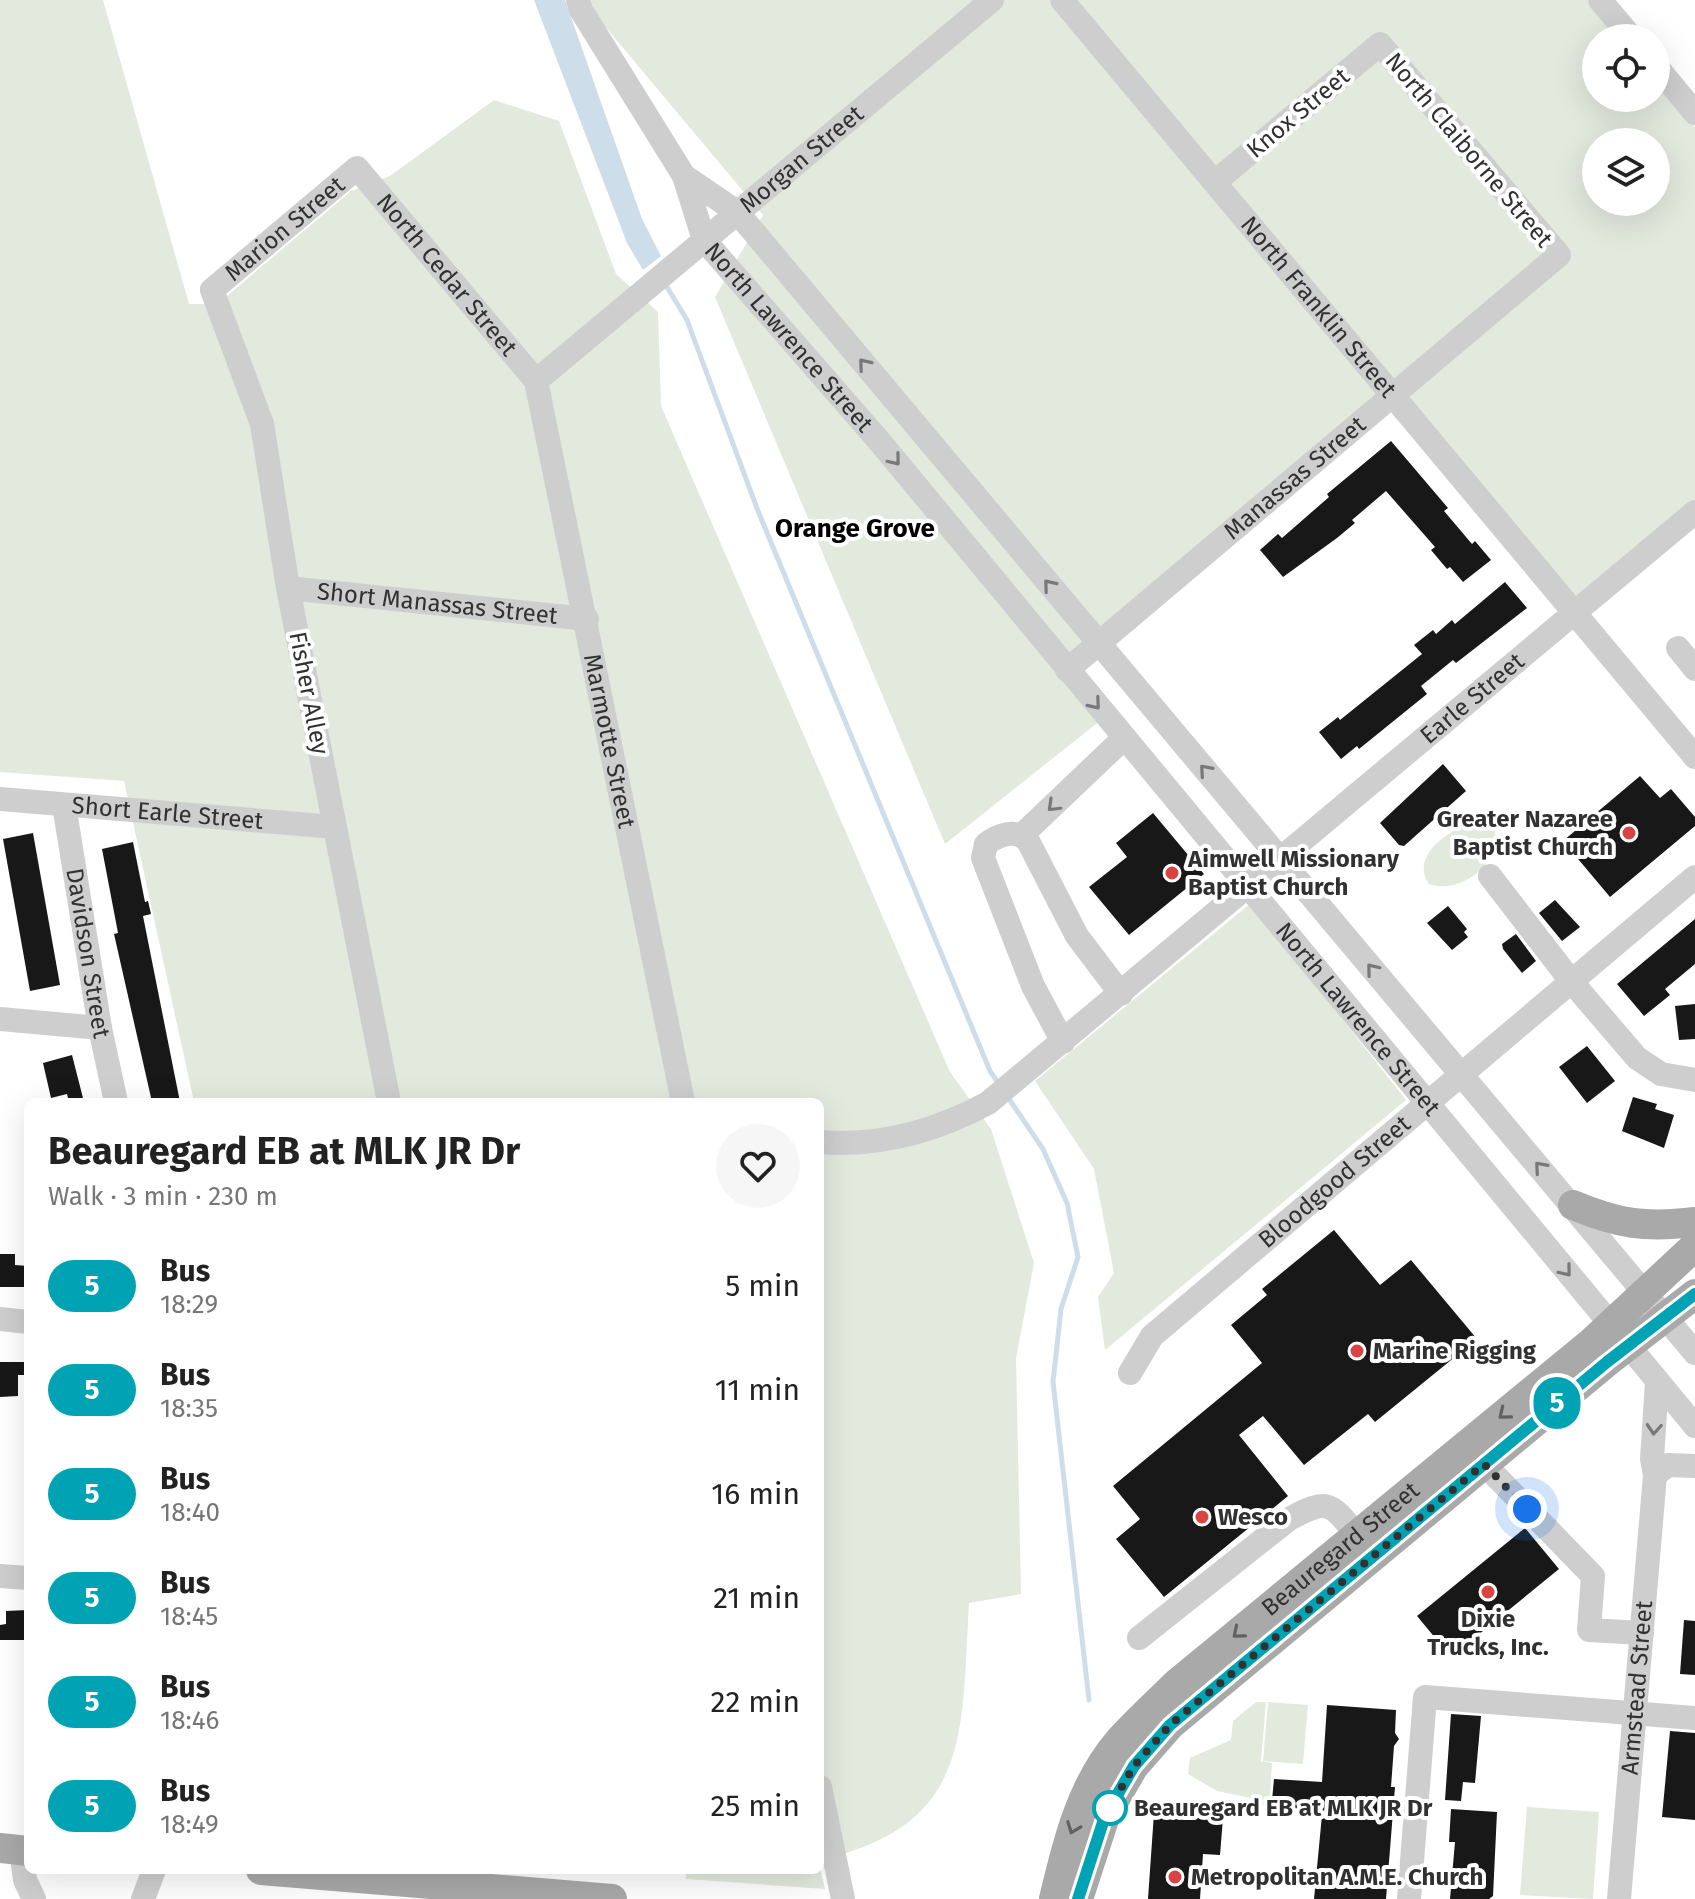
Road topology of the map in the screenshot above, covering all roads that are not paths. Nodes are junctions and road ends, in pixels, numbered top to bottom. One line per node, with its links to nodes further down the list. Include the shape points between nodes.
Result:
1 (578, 0): 10 (street)
2 (992, 0): 12 (street, Morgan Street)
3 (1062, 0): 11 (street, North Franklin Street)
4 (1600, 0): 5 (street)
5 (1620, 24)
6 (1380, 44): 11 (street, Knox Street); 14 (street, North Claiborne Street)
7 (1670, 83): 8 (street)
8 (1695, 113)
9 (357, 168): 15 (street, Marion Street); 16 (street, North Cedar Street)
10 (684, 176): 12 (street, North Lawrence Street); 13 (street, North Lawrence Street)
11 (1215, 182): 17 (street, North Franklin Street)
12 (737, 212): 13 (street, Morgan Street); 22 (street, North Lawrence Street, one-way to 12)
13 (704, 240): 16 (street, Morgan Street); 25 (street, North Lawrence Street, one-way to 25, via 880,442)
14 (1559, 255): 17 (street, Manassas Street)
15 (212, 290): 19 (street, Fisher Alley, via 262,424)
16 (536, 381): 21 (street, Marmotte Street)
17 (1394, 397): 20 (street, North Franklin Street); 22 (street, Manassas Street)
18 (1695, 512): 20 (street, Earle Street)
19 (288, 588): 21 (street, Short Manassas Street); 30 (street, Fisher Alley)
20 (1575, 612): 27 (street, North Franklin Street); 32 (street, Earle Street)
21 (587, 619): 45 (street, Marmotte Street)
22 (1099, 644): 25 (street, Manassas Street); 32 (street, North Lawrence Street, one-way to 22)
23 (1678, 648): 24 (street)
24 (1695, 669)
25 (1067, 670): 26 (street, North Lawrence Street, one-way to 26)
26 (1124, 738): 31 (street, one-way to 31); 35 (street, North Lawrence Street)
27 (1695, 757)
28 (0, 799): 29 (street, Short Earle Street)
29 (64, 805): 30 (street, Short Earle Street); 39 (street, Davidson Street)
30 (335, 827): 44 (street, Fisher Alley)
31 (1022, 835): 37 (street, via 1077,936); 40 (street, via 993,838 983,858 1033,986)
32 (1281, 859): 35 (street, Earle Street); 41 (street, North Lawrence Street, one-way to 32)
33 (1490, 876): 36 (street)
34 (1695, 877): 36 (street, Bloodgood Street)
35 (1249, 886): 37 (street, Earle Street); 46 (street, North Lawrence Street)
36 (1571, 981): 41 (street, Bloodgood Street); 42 (street, via 1637,1058 1661,1074)
37 (1121, 994): 40 (street, Earle Street)
38 (0, 1019): 39 (street)
39 (100, 1028): 43 (street, Davidson Street)
40 (1063, 1042): 47 (street, Earle Street, via 988,1103 951,1123 873,1142)
41 (1460, 1076): 46 (street, Bloodgood Street); 48 (street, North Lawrence Street, one-way to 41)
42 (1695, 1080)
43 (115, 1098)
44 (388, 1098)
45 (682, 1098)
46 (1427, 1103): 56 (street, North Lawrence Street, one-way to 56); 58 (street, Bloodgood Street, via 1152,1336)
47 (824, 1142)
48 (1573, 1205): 49 (main road, via 1614,1222); 51 (street, North Lawrence Street)
49 (1695, 1222)
50 (1695, 1246): 51 (main road, Beauregard Street)
51 (1644, 1292): 53 (street, North Lawrence Street); 56 (main road, Beauregard Street)
52 (1695, 1294): 53 (main road, Beauregard Street)
53 (1665, 1317): 56 (main road, Beauregard Street); 57 (street, North Lawrence Street)
54 (0, 1319): 55 (street)
55 (24, 1322)
56 (1618, 1335): 59 (street, North Lawrence Street); 61 (main road, Beauregard Street); 64 (main road, Beauregard Street, one-way to 64)
57 (1695, 1353)
58 (1130, 1373)
59 (1657, 1382): 60 (street, North Lawrence Street); 63 (street, Armstead Street, one-way to 63)
60 (1695, 1426)
61 (1484, 1464): 67 (street, via 1593,1576 1589,1630); 80 (main road, Beauregard Street, via 1170,1725 1134,1766 1105,1816)
62 (1695, 1466): 63 (street, via 1668,1465)
63 (1655, 1475): 67 (street, Armstead Street)
64 (1357, 1535): 68 (street, via 1333,1506 1310,1508); 79 (main road, Beauregard Street, one-way to 79, via 1176,1684 1118,1743 1085,1797)
65 (0, 1576): 66 (street)
66 (24, 1578)
67 (1642, 1633): 69 (street, Armstead Street)
68 (1139, 1638)
69 (1635, 1713): 70 (street); 81 (street, via 1425,1697); 82 (street, Armstead Street)
70 (1695, 1718)
71 (824, 1806): 78 (street)
72 (16, 1850): 75 (street)
73 (152, 1874): 76 (street)
74 (319, 1874): 77 (main road)
75 (34, 1899)
76 (143, 1899)
77 (612, 1899)
78 (843, 1899)
79 (1054, 1899)
80 (1078, 1899)
81 (1409, 1899)
82 (1619, 1899)

